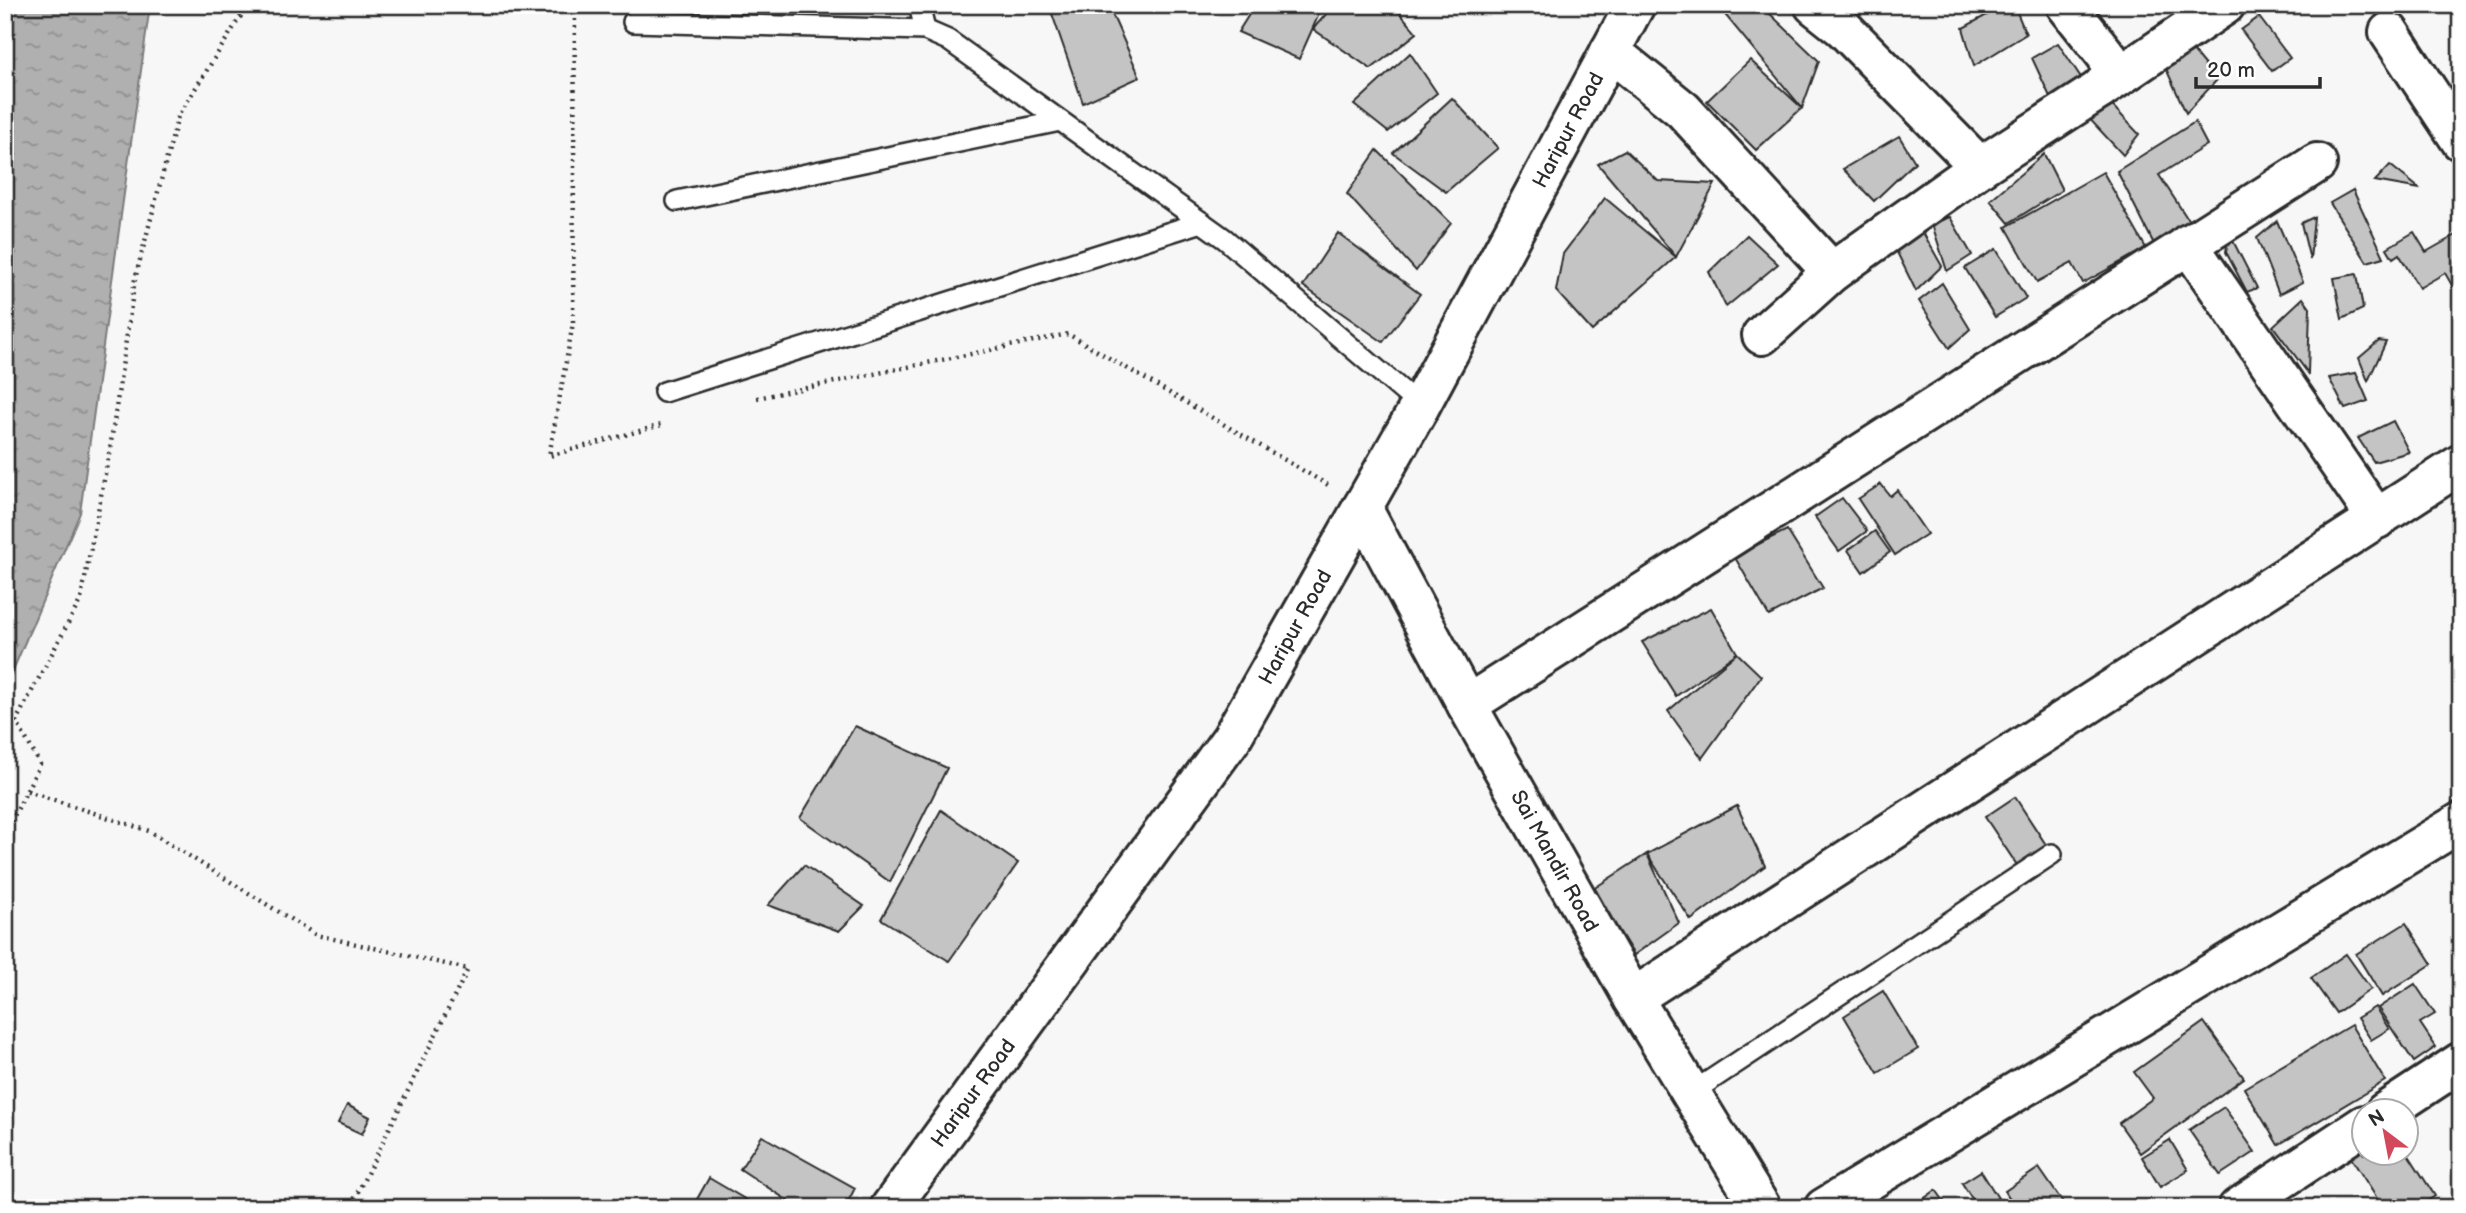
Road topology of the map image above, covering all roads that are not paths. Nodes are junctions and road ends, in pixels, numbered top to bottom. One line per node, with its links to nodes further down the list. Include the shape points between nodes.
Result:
1 (919, 5): 7 (lane)
2 (1635, 5): 9 (street, Haripur Road)
3 (1814, 5): 14 (street, via 1843,28)
4 (2066, 5): 10 (street, via 2109,59 2111,77)
5 (2225, 5): 10 (street)
6 (633, 22): 7 (lane)
7 (925, 30): 11 (lane, via 948,40)
8 (2389, 32): 12 (street)
9 (1610, 51): 18 (street, via 1683,110); 21 (street, Haripur Road)
10 (2099, 90): 14 (street)
11 (1060, 121): 15 (lane); 16 (lane)
12 (2461, 141)
13 (2317, 163): 17 (street)
14 (1980, 167): 18 (street)
15 (677, 201)
16 (1202, 222): 20 (lane); 21 (lane)
17 (2188, 244): 24 (street); 25 (street)
18 (1832, 272): 19 (street)
19 (1762, 335)
20 (664, 392)
21 (1420, 406): 23 (street, Haripur Road)
22 (2461, 464): 24 (street)
23 (1362, 508): 25 (street, Sai Mandir Road); 33 (street, Haripur Road, via 1231,739)
24 (2377, 519): 28 (street)
25 (1467, 705): 28 (street, Sai Mandir Road)
26 (2461, 822): 35 (street)
27 (2052, 854): 30 (lane)
28 (1633, 998): 30 (street, Sai Mandir Road)
29 (2461, 1062): 31 (street)
30 (1691, 1093): 34 (street, Sai Mandir Road)
31 (2405, 1098)
32 (2350, 1134): 36 (street)
33 (890, 1208)
34 (1761, 1208)
35 (1824, 1208)
36 (2238, 1208)

